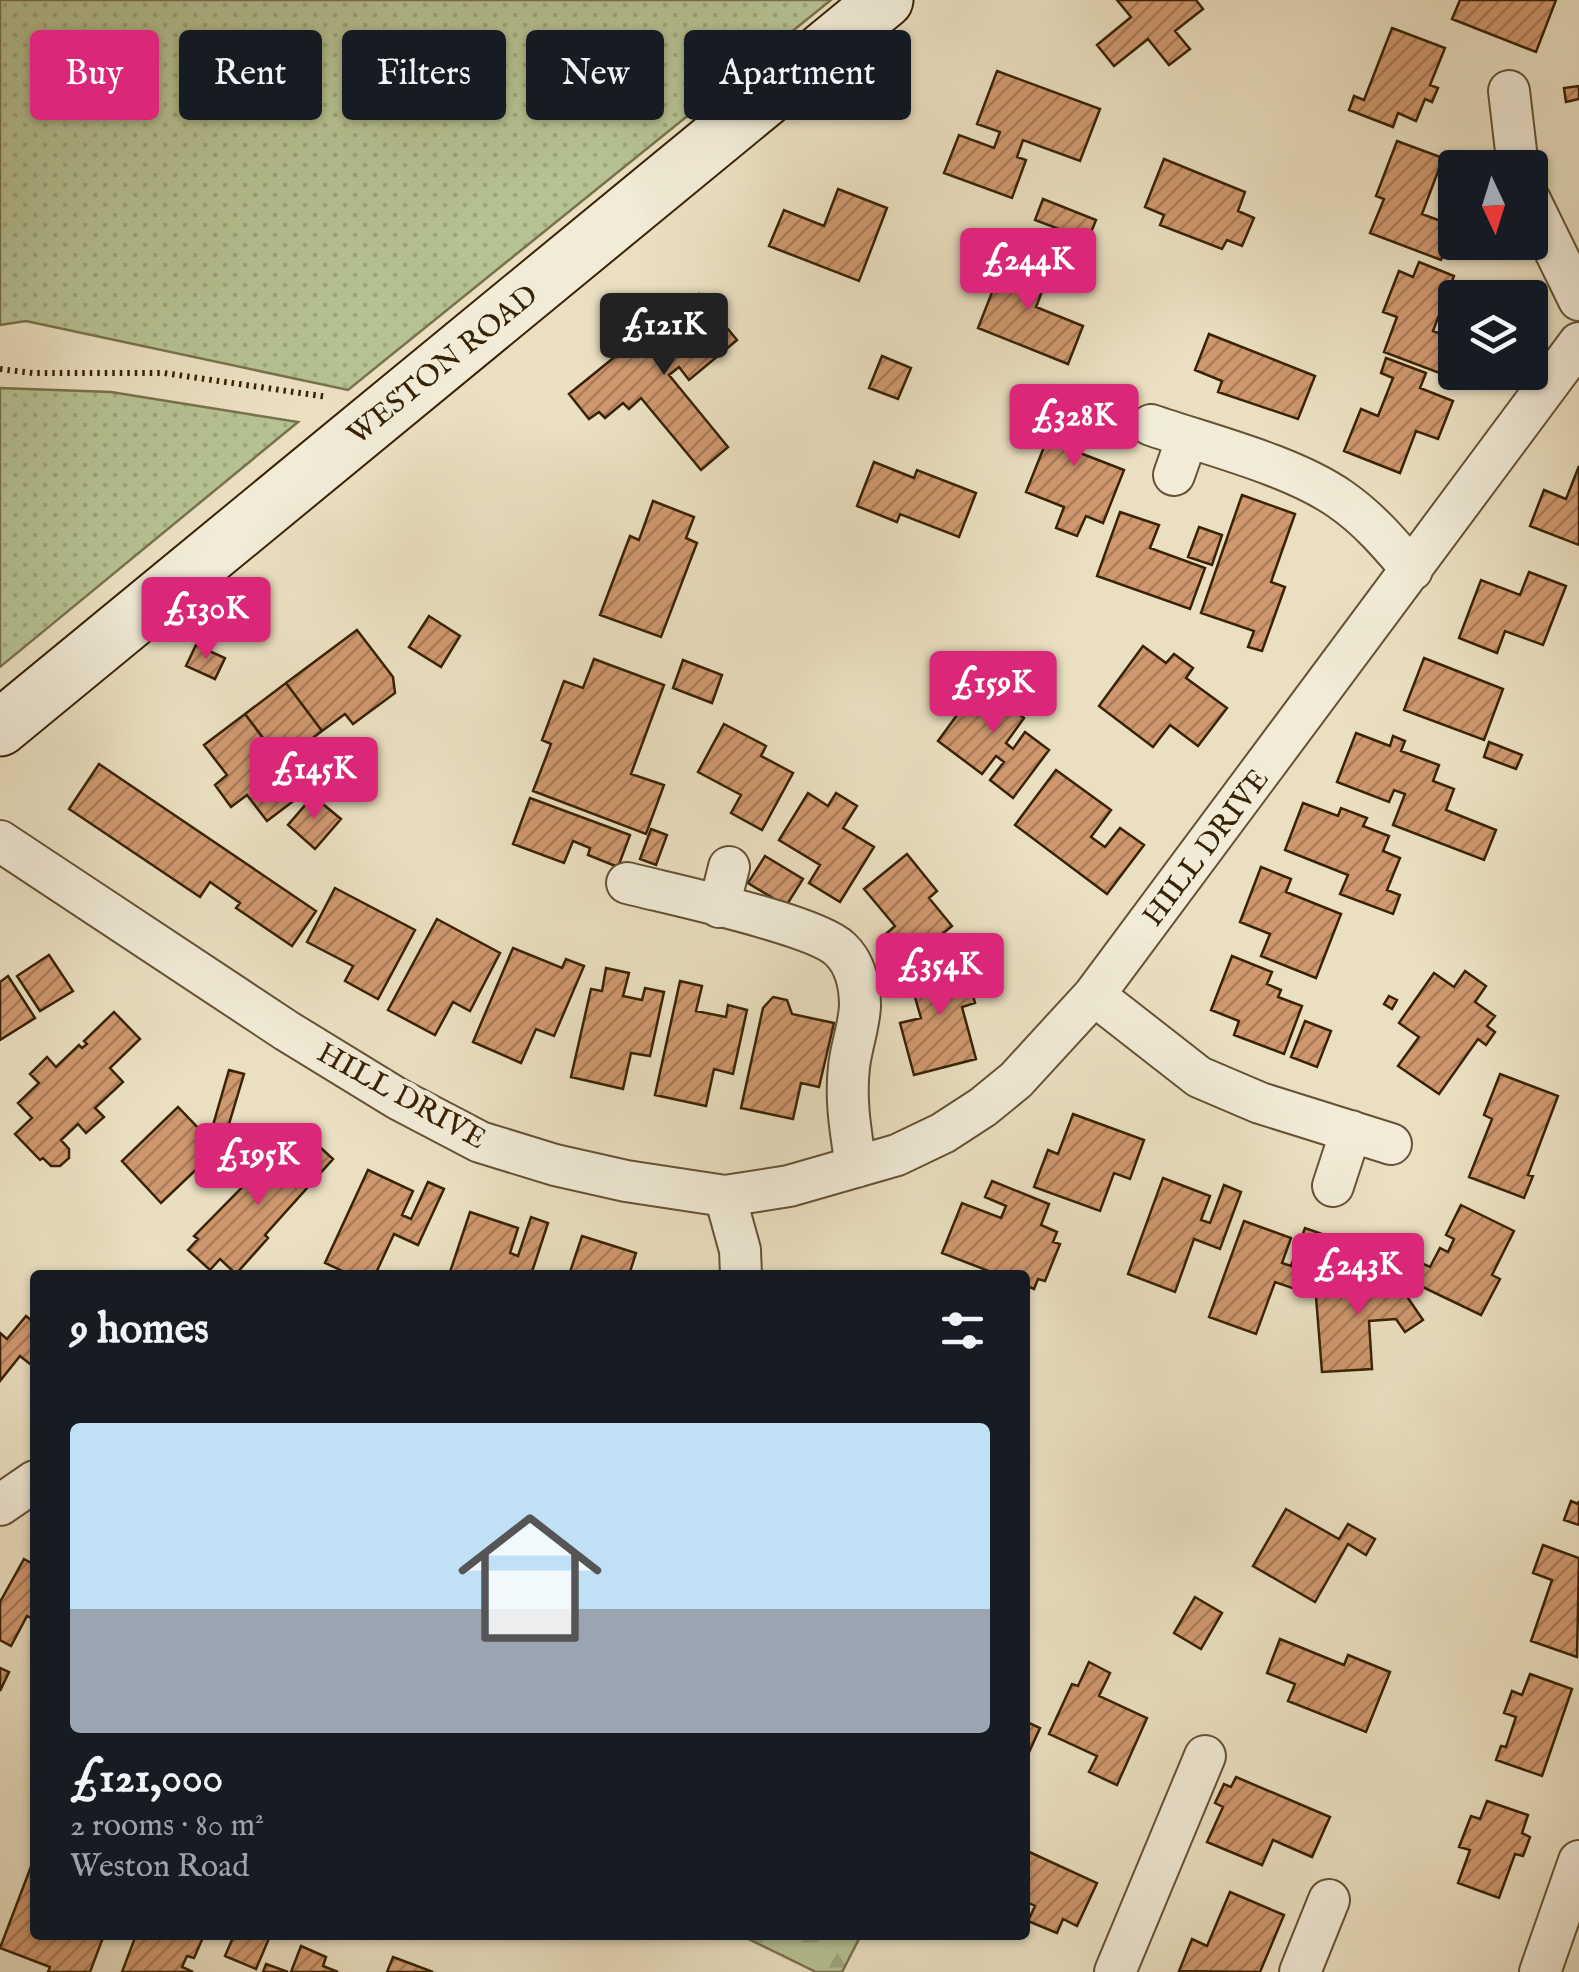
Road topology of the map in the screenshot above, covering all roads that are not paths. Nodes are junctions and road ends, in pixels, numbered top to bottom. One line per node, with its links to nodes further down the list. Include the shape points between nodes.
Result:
1 (885, 0): 9 (main road, WESTON ROAD)
2 (1509, 91): 3 (street)
3 (1516, 150)
4 (1548, 237): 5 (street)
5 (1579, 300)
6 (1579, 344): 8 (street, HILL DRIVE)
7 (1174, 475): 8 (street, via 1169,431 1294,475 1370,522)
8 (1412, 570): 14 (street, HILL DRIVE)
9 (0, 728)
10 (0, 841): 19 (street, HILL DRIVE, via 287,1031 480,1142 626,1181)
11 (730, 866): 13 (street)
12 (627, 883): 13 (street)
13 (719, 907): 17 (street, via 825,938 851,962 860,1004 847,1096)
14 (1094, 995): 15 (street, via 1199,1077); 17 (street, HILL DRIVE, via 983,1107 898,1155)
15 (1350, 1131): 16 (street); 18 (street)
16 (1391, 1144)
17 (856, 1167): 19 (street, HILL DRIVE)
18 (1333, 1186)
19 (725, 1196): 20 (street)
20 (741, 1270)
21 (30, 1484): 22 (street)
22 (0, 1505)
23 (1205, 1756): 26 (street)
24 (1579, 1861): 28 (street)
25 (1328, 1900): 27 (street)
26 (1116, 1972)
27 (1300, 1972)
28 (1540, 1972)

